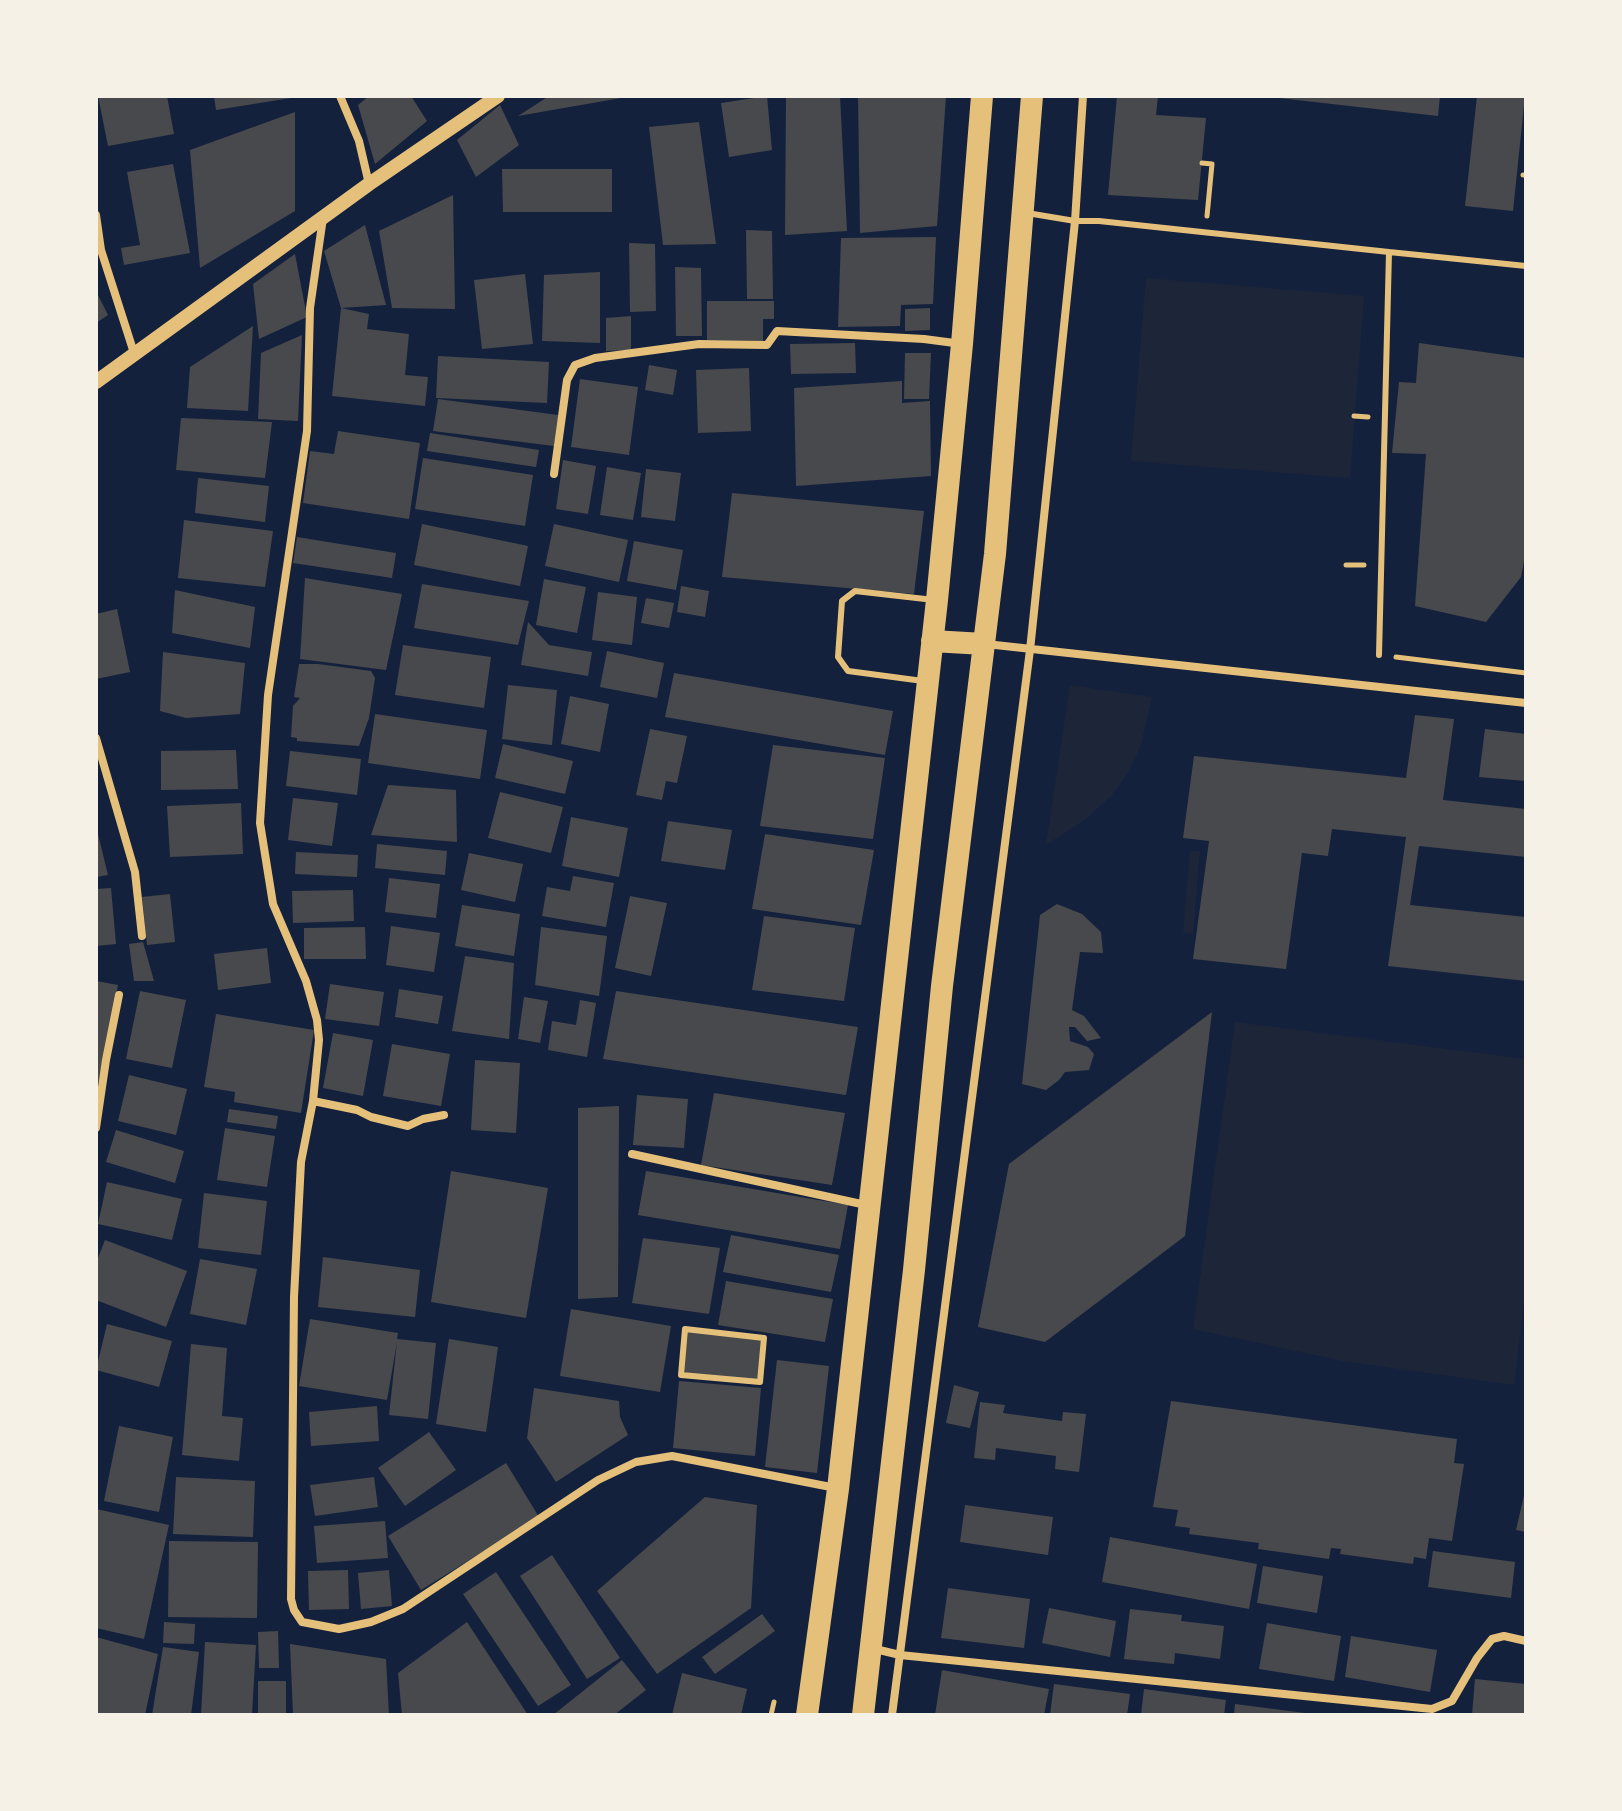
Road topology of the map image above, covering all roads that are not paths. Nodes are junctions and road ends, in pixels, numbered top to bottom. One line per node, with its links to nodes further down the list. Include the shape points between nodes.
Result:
1 (340, 96): 6 (street)
2 (498, 96): 6 (street)
3 (982, 96): 13 (highway)
4 (1032, 96): 7 (highway)
5 (1083, 96): 10 (street)
6 (369, 184): 9 (street)
7 (1023, 213): 10 (lane); 19 (highway)
8 (96, 215): 14 (street, via 101,250)
9 (323, 218): 14 (street); 27 (street, via 310,308 307,431 268,695 260,823 273,904 317,1020)
10 (1075, 221): 11 (lane); 20 (street)
11 (1389, 252): 12 (lane); 21 (lane)
12 (1526, 266)
13 (962, 344): 16 (street, via 777,331 767,345 699,344 595,358 575,365 567,380); 17 (highway)
14 (134, 353): 15 (street)
15 (96, 382)
16 (554, 474)
17 (937, 600): 18 (highway); 22 (lane, via 855,591 842,601 838,657 848,671)
18 (932, 641): 19 (highway); 22 (highway)
19 (984, 644): 20 (street); 35 (highway)
20 (1030, 650): 23 (street); 36 (street)
21 (1379, 655)
22 (928, 681): 31 (highway)
23 (1526, 703)
24 (96, 738): 25 (street, via 135,872)
25 (142, 936)
26 (119, 995): 29 (street)
27 (313, 1101): 28 (street, via 408,1126); 33 (street, via 301,1162 294,1297 291,1599 302,1622 339,1629 403,1609 598,1480 636,1462 672,1456)
28 (444, 1115)
29 (96, 1128)
30 (632, 1154): 31 (street)
31 (870, 1206): 33 (highway)
32 (685, 1329): 32 (lane, via 681,1375 760,1382 764,1338)
33 (838, 1489): 37 (highway)
34 (1526, 1641): 36 (street, via 1492,1639 1452,1701 1432,1709)
35 (870, 1648): 36 (street); 38 (highway)
36 (900, 1655): 39 (street)
37 (807, 1715)
38 (863, 1715)
39 (892, 1715)

